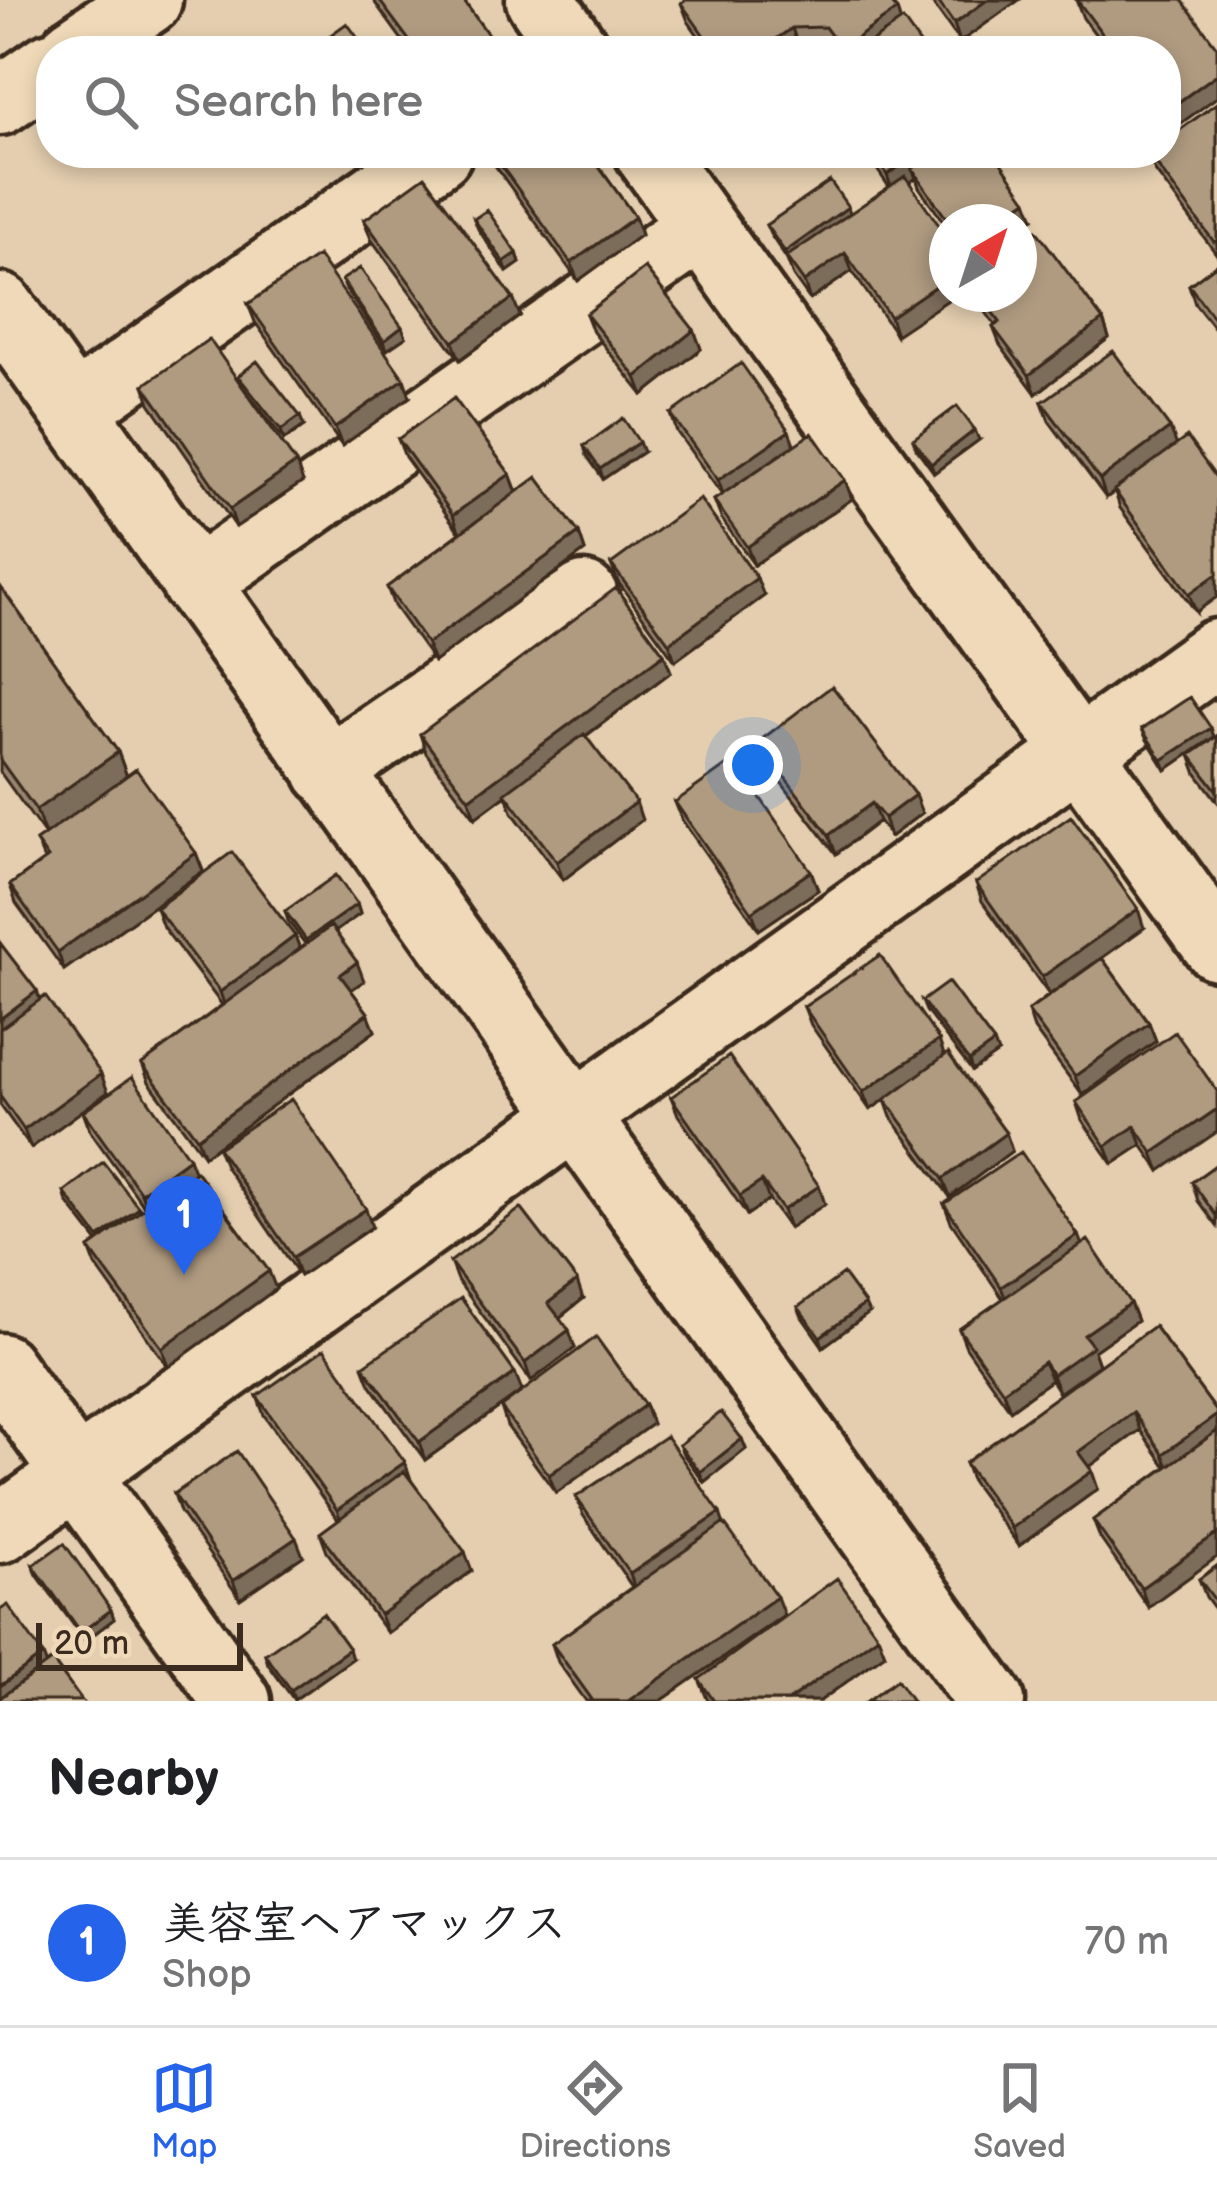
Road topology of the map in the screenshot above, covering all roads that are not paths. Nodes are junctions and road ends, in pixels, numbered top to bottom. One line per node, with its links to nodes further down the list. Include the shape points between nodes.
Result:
1 (148, 0): 3 (street)
2 (540, 0): 4 (street)
3 (96, 36)
4 (565, 36)
5 (36, 77): 6 (street)
6 (0, 101)
7 (417, 168): 11 (street)
8 (660, 168): 9 (street)
9 (701, 227): 12 (street); 15 (street)
10 (0, 307): 11 (street)
11 (74, 410): 12 (street)
12 (195, 584): 16 (street)
13 (584, 596): 16 (street)
14 (1217, 653): 15 (street)
15 (1077, 753): 17 (street); 18 (street)
16 (328, 771): 18 (street)
17 (1217, 946)
18 (572, 1116): 20 (street); 23 (street)
19 (0, 1367): 20 (street)
20 (78, 1474): 21 (street); 22 (street)
21 (0, 1529)
22 (237, 1701)
23 (991, 1701)

